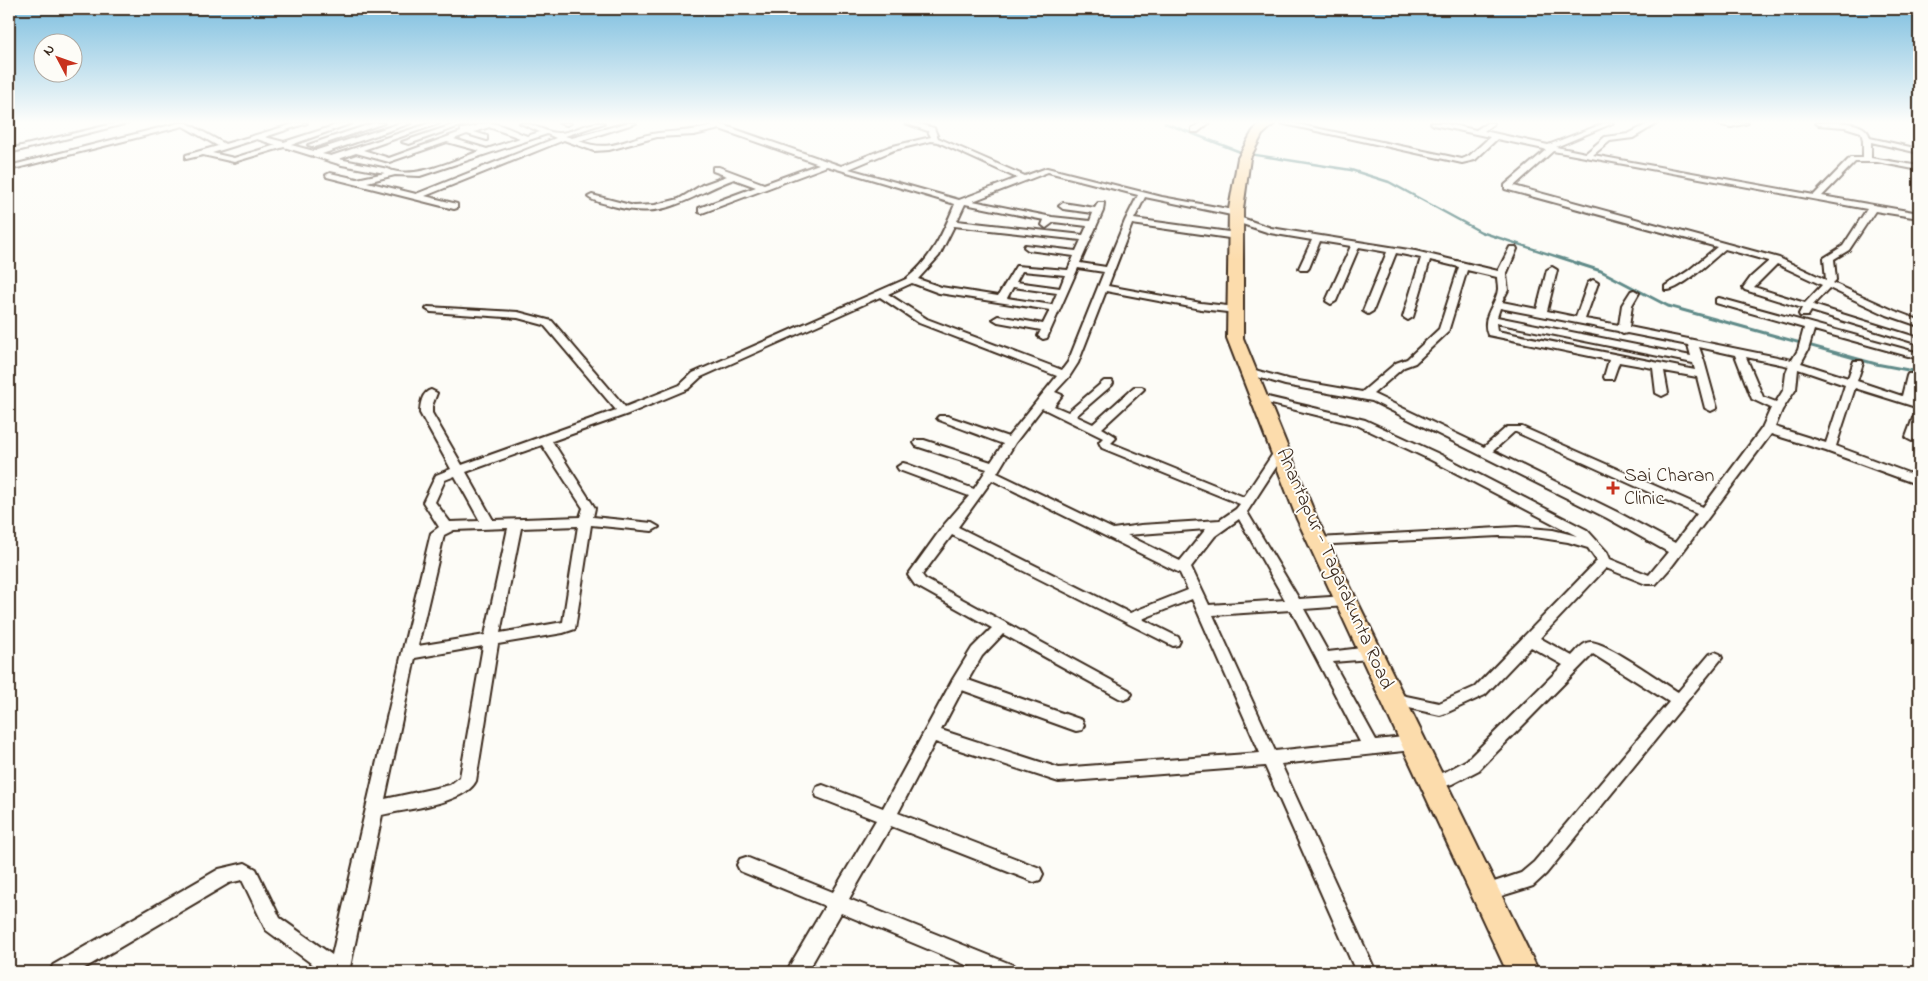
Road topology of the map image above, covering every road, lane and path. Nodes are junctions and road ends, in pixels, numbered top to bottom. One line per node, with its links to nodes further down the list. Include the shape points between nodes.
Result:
1 (368, 169): 12 (street)
2 (433, 169): 12 (street, via 416,174)
3 (486, 169): 19 (street)
4 (716, 169): 14 (street)
5 (813, 169): 17 (street)
6 (842, 169): 22 (street)
7 (1003, 169): 15 (street)
8 (1245, 169): 31 (main road, Anantapur - Tagarakunta Road)
9 (1527, 169): 38 (street, via 1508,187)
10 (1658, 169): 21 (street)
11 (1843, 169): 21 (street)
12 (398, 173): 16 (street)
13 (330, 175): 16 (street)
14 (734, 176): 17 (street); 20 (street, via 704,187 682,201 655,208 634,209)
15 (1023, 178): 18 (street, via 1047,170); 22 (street)
16 (358, 181): 19 (street)
17 (763, 187): 26 (street)
18 (1143, 194): 29 (street); 31 (street)
19 (418, 196): 23 (street)
20 (592, 197)
21 (1816, 197): 25 (street)
22 (961, 202): 28 (street); 30 (street)
23 (454, 206)
24 (1063, 206): 32 (street, via 1100,208)
25 (1872, 208): 27 (street); 53 (street, via 1846,248 1829,258 1832,276)
26 (702, 210)
27 (1919, 216)
28 (1051, 219): 32 (street); 33 (street)
29 (1129, 221): 31 (street); 47 (street)
30 (951, 223): 33 (street); 50 (street, via 937,254)
31 (1236, 223): 35 (street); 66 (main road, Anantapur - Tagarakunta Road)
32 (1093, 224): 34 (street)
33 (1043, 232): 34 (street)
34 (1086, 238): 41 (street)
35 (1317, 238): 36 (street); 45 (street)
36 (1356, 245): 40 (street); 60 (street)
37 (1028, 247): 41 (street)
38 (1722, 247): 43 (street); 55 (street)
39 (1513, 249): 49 (street)
40 (1392, 250): 42 (street); 67 (street)
41 (1079, 254): 46 (street)
42 (1426, 257): 44 (street); 69 (street)
43 (1776, 260): 53 (street); 63 (street, via 1754,278 1748,288)
44 (1464, 265): 49 (street); 95 (street, via 1444,330)
45 (1304, 268)
46 (1073, 269): 47 (street); 52 (street, via 1020,267); 56 (street)
47 (1111, 270): 54 (street)
48 (1552, 270): 68 (street)
49 (1502, 275): 62 (street, via 1503,290)
50 (912, 279): 58 (street); 59 (street, via 934,289)
51 (1593, 283): 72 (street)
52 (1009, 284): 56 (street); 59 (street)
53 (1829, 284): 63 (street); 73 (street)
54 (1104, 288): 66 (street); 87 (street)
55 (1668, 288)
56 (1062, 291): 64 (street)
57 (1634, 293): 75 (street, via 1626,306)
58 (881, 294): 87 (street, via 923,321); 101 (street, via 702,373 684,387)
59 (1000, 301): 64 (street)
60 (1331, 301)
61 (1719, 301): 74 (street)
62 (1496, 304): 68 (street); 71 (street)
63 (1807, 307): 74 (street); 76 (street)
64 (1055, 308): 70 (street, via 1045,332)
65 (431, 309): 101 (street, via 518,315 550,324)
66 (1236, 310): 85 (main road, Anantapur - Tagarakunta Road, via 1236,338)
67 (1368, 312)
68 (1541, 314): 72 (street)
69 (1408, 317)
70 (998, 319)
71 (1492, 319): 80 (street, via 1492,333); 81 (street)
72 (1579, 321): 75 (street)
73 (1919, 323)
74 (1806, 324): 79 (street); 83 (street, via 1804,345)
75 (1623, 331): 77 (street)
76 (1919, 340)
77 (1692, 343): 78 (street); 81 (street)
78 (1739, 352): 83 (street); 99 (street, via 1758,399)
79 (1919, 356)
80 (1615, 357): 84 (street); 89 (street)
81 (1699, 361): 86 (street)
82 (1858, 363): 91 (street)
83 (1795, 365): 91 (street); 99 (street, via 1790,389)
84 (1658, 366): 86 (street); 94 (street)
85 (1248, 372): 95 (street); 96 (main road, Anantapur - Tagarakunta Road)
86 (1702, 374): 100 (street)
87 (1070, 375): 102 (street, via 1047,406); 109 (street)
88 (1912, 376): 97 (street)
89 (1609, 377)
90 (1108, 383): 102 (street)
91 (1852, 384): 97 (street); 111 (street)
92 (1138, 389): 106 (street)
93 (431, 393): 115 (street, via 426,413)
94 (1662, 393)
95 (1365, 396): 113 (street, via 1376,398)
96 (1259, 398): 112 (main road, Anantapur - Tagarakunta Road); 130 (street, via 1358,420 1582,533)
97 (1907, 401): 98 (street)
98 (1919, 405)
99 (1778, 407): 105 (street)
100 (1711, 408)
101 (624, 412): 108 (street)
102 (1069, 417): 106 (street)
103 (944, 418): 109 (street)
104 (1919, 418): 107 (street)
105 (1768, 428): 111 (street); 120 (street)
106 (1095, 429): 119 (street, via 1110,436 1104,443 1108,446)
107 (1912, 437)
108 (545, 440): 115 (street); 121 (street, via 588,505)
109 (1010, 442): 116 (street)
110 (920, 443): 116 (street)
111 (1830, 448): 117 (street)
112 (1280, 452): 119 (street); 129 (main road, Anantapur - Tagarakunta Road)
113 (1484, 453): 120 (street, via 1511,429 1518,429); 131 (street)
114 (903, 467): 118 (street)
115 (458, 470): 124 (street); 125 (street, via 440,478 429,502)
116 (992, 471): 118 (street); 128 (street)
117 (1919, 481)
118 (977, 494): 127 (street)
119 (1243, 507): 123 (street); 136 (street)
120 (1704, 512): 131 (street)
121 (585, 521): 122 (street); 126 (street); 141 (street, via 569,626)
122 (515, 524): 124 (street); 141 (street)
123 (1223, 524): 128 (street); 133 (street, via 1210,533)
124 (489, 525): 125 (street)
125 (446, 527): 144 (street, via 438,533)
126 (652, 527)
127 (949, 528): 138 (street); 139 (street, via 916,571 915,577)
128 (1114, 533): 133 (street)
129 (1318, 542): 130 (street, via 1545,532); 135 (main road, Anantapur - Tagarakunta Road)
130 (1594, 546): 132 (street)
131 (1676, 550): 132 (street, via 1651,581)
132 (1604, 562): 140 (street)
133 (1183, 568): 134 (street)
134 (1196, 592): 137 (street); 138 (street)
135 (1346, 601): 136 (street); 143 (main road, Anantapur - Tagarakunta Road)
136 (1292, 603): 137 (street); 145 (street)
137 (1204, 610): 156 (street)
138 (1129, 619): 142 (street)
139 (1002, 627): 148 (street, via 977,652); 149 (street)
140 (1530, 638): 147 (street); 150 (street, via 1480,691 1440,709)
141 (491, 640): 144 (street); 159 (street, via 468,781 455,791)
142 (1173, 641)
143 (1370, 652): 145 (street); 150 (main road, Anantapur - Tagarakunta Road)
144 (409, 653): 159 (street)
145 (1322, 658): 155 (street)
146 (1715, 658): 151 (street)
147 (1573, 664): 151 (street, via 1587,649 1595,648); 157 (street, via 1472,765 1452,777)
148 (958, 683): 152 (street); 153 (street)
149 (1124, 694)
150 (1392, 699): 154 (main road, Anantapur - Tagarakunta Road)
151 (1680, 701): 163 (street, via 1540,868 1527,880)
152 (1076, 725)
153 (932, 734): 156 (street, via 1059,775); 160 (street)
154 (1413, 743): 155 (street); 157 (main road, Anantapur - Tagarakunta Road)
155 (1371, 747): 156 (street)
156 (1271, 759): 169 (street)
157 (1432, 783): 163 (main road, Anantapur - Tagarakunta Road)
158 (823, 792): 160 (street)
159 (374, 809): 166 (street)
160 (888, 816): 162 (street); 164 (street)
161 (746, 865): 164 (street)
162 (1034, 874)
163 (1485, 893): 170 (main road, Anantapur - Tagarakunta Road)
164 (838, 903): 167 (street); 168 (street)
165 (60, 972): 166 (street, via 225,875 245,871 250,874 273,924)
166 (338, 972)
167 (796, 972)
168 (1006, 972)
169 (1366, 972)
170 (1523, 972)

